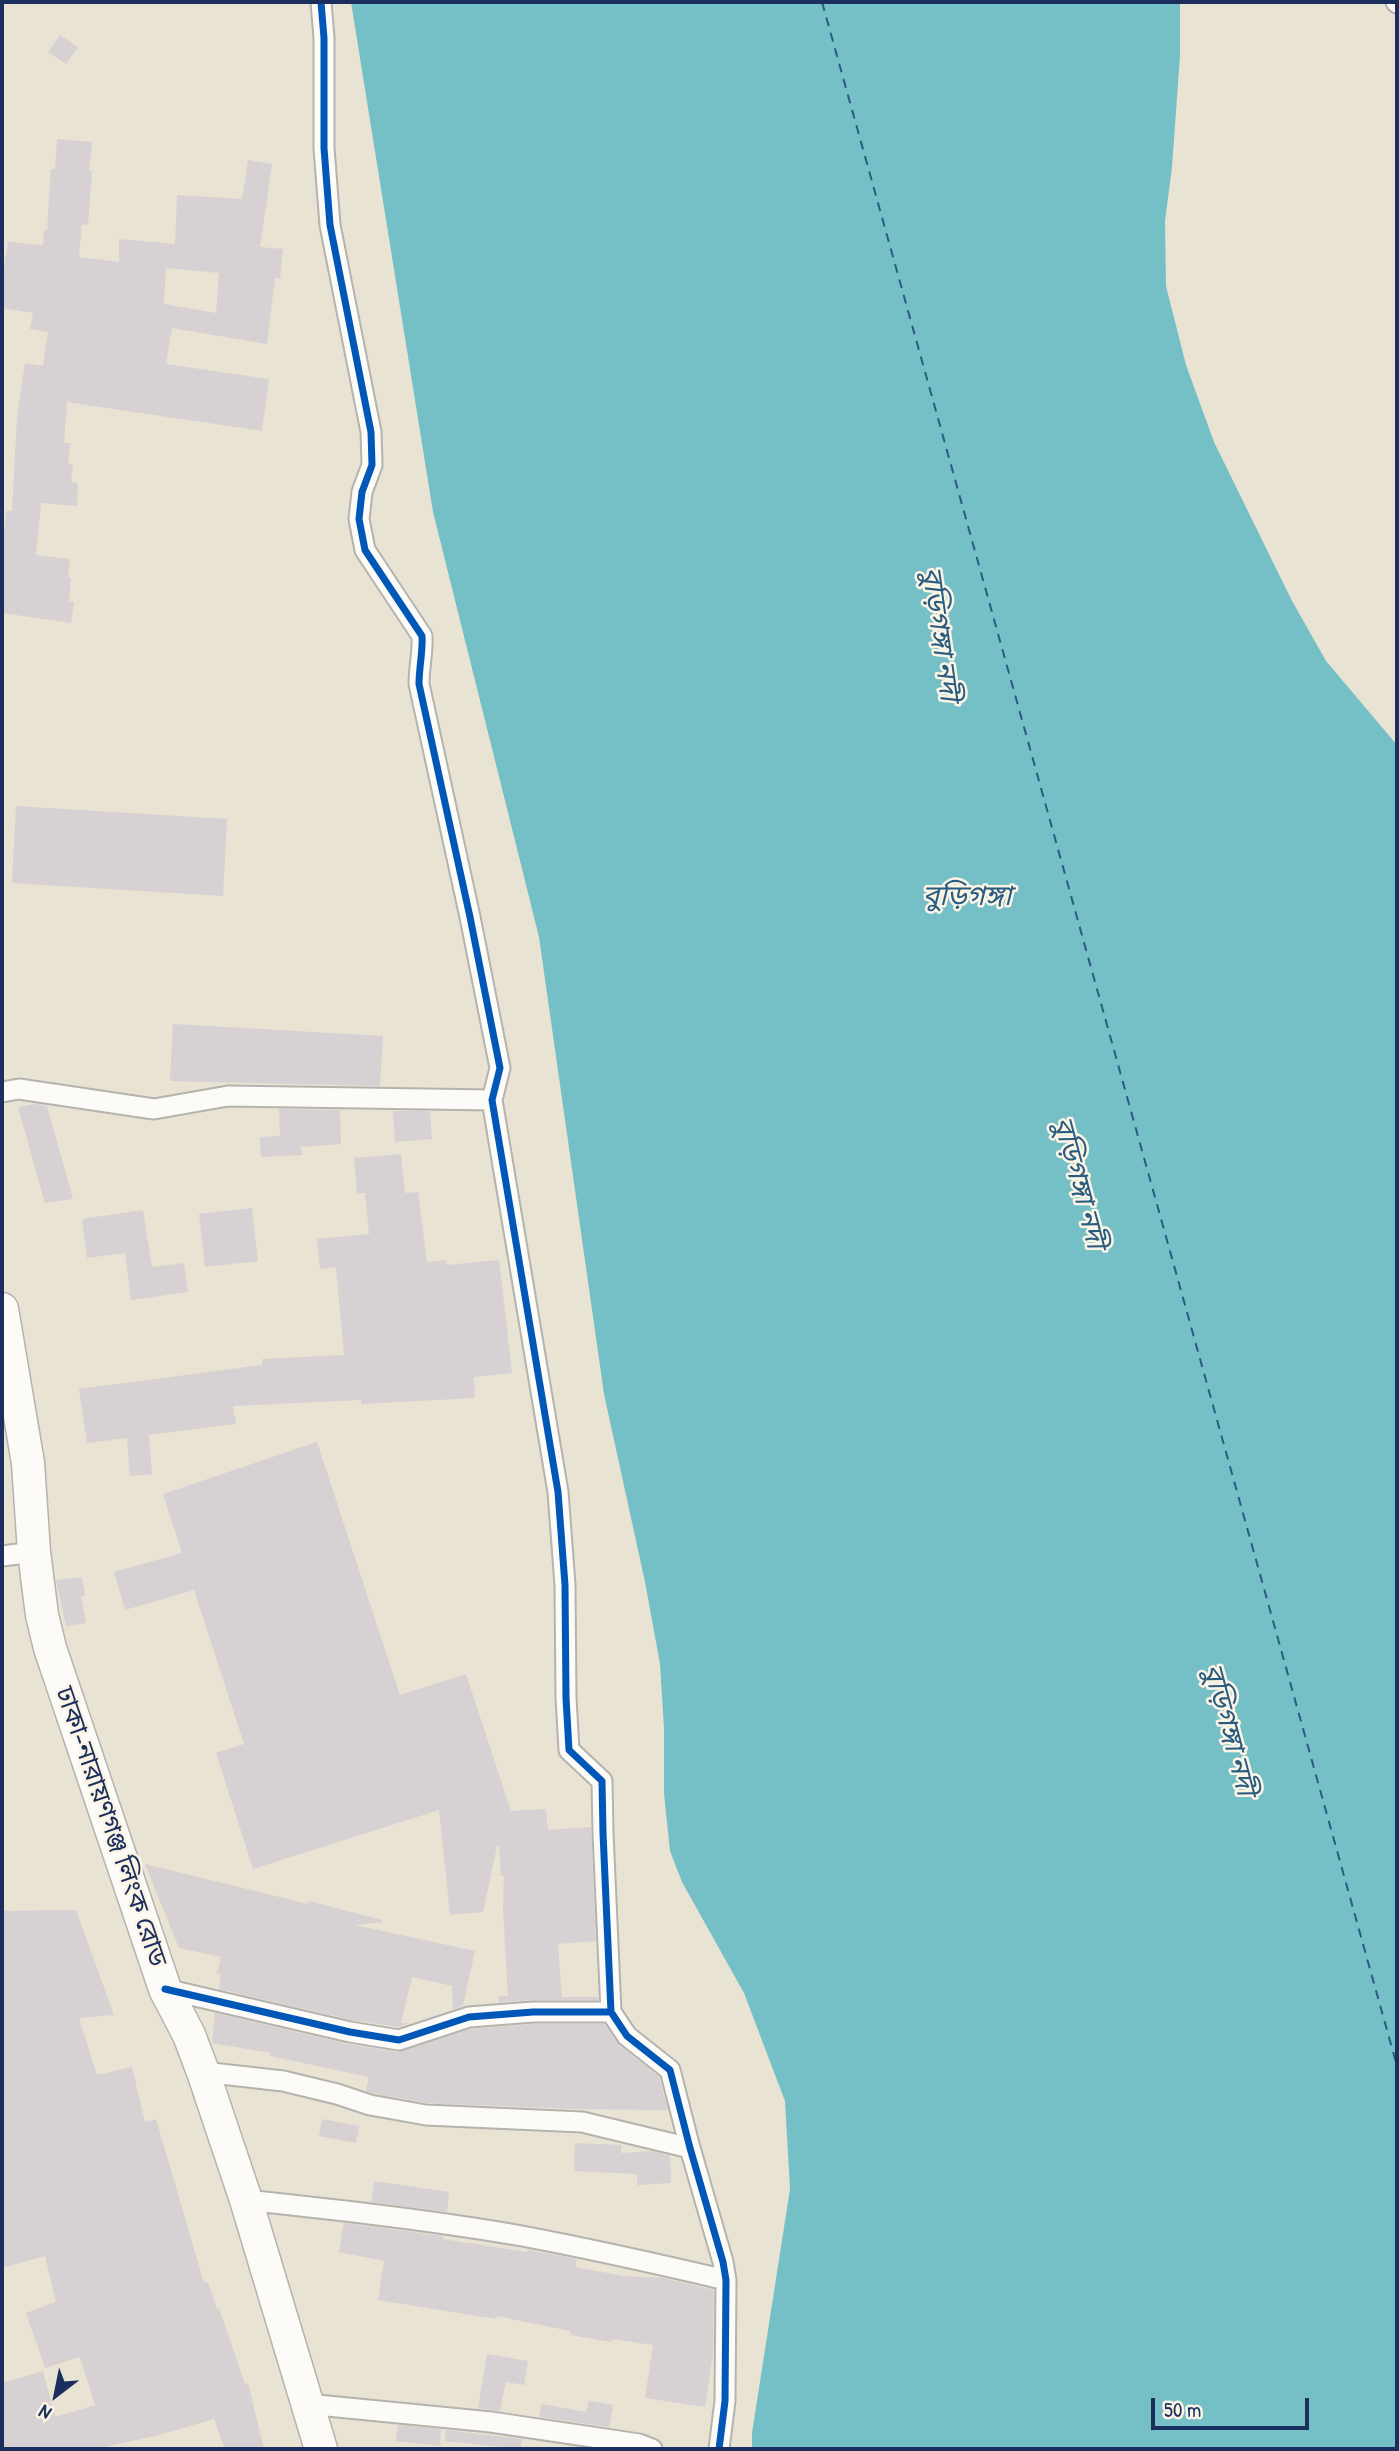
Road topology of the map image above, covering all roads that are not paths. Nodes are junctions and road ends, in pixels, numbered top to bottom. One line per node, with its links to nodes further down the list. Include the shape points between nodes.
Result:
1 (321, 2): 3 (street, via 330,225 371,432 372,465 359,519 365,550 422,636 419,684 500,1068)
2 (2, 1092): 3 (street, via 19,1089 154,1109 228,1096)
3 (492, 1100): 8 (street, via 558,1492 569,1750 603,1781)
4 (2, 1309): 5 (highway, ঢাকা-নারায়ণগঞ্জ লিংক রোড, via 28,1463)
5 (34, 1552): 6 (street); 7 (highway, ঢাকা-নারায়ণগঞ্জ লিংক রোড, via 50,1648)
6 (2, 1556)
7 (165, 1989): 8 (street, via 399,2040 469,2017); 9 (highway, ঢাকা-নারায়ণগঞ্জ লিংক রোড)
8 (611, 2012): 10 (street, via 627,2036 670,2070)
9 (203, 2072): 10 (street, via 283,2081 426,2115 582,2122); 11 (highway, ঢাকা-নারায়ণগঞ্জ লিংক রোড)
10 (690, 2148): 12 (street)
11 (246, 2200): 12 (street, via 521,2236); 13 (highway, ঢাকা-নারায়ণগঞ্জ লিংক রোড)
12 (726, 2280): 16 (street, via 725,2401)
13 (307, 2404): 14 (highway, ঢাকা-নারায়ণগঞ্জ লিংক রোড); 15 (street, via 491,2422)
14 (321, 2449)
15 (652, 2449)
16 (719, 2449)

